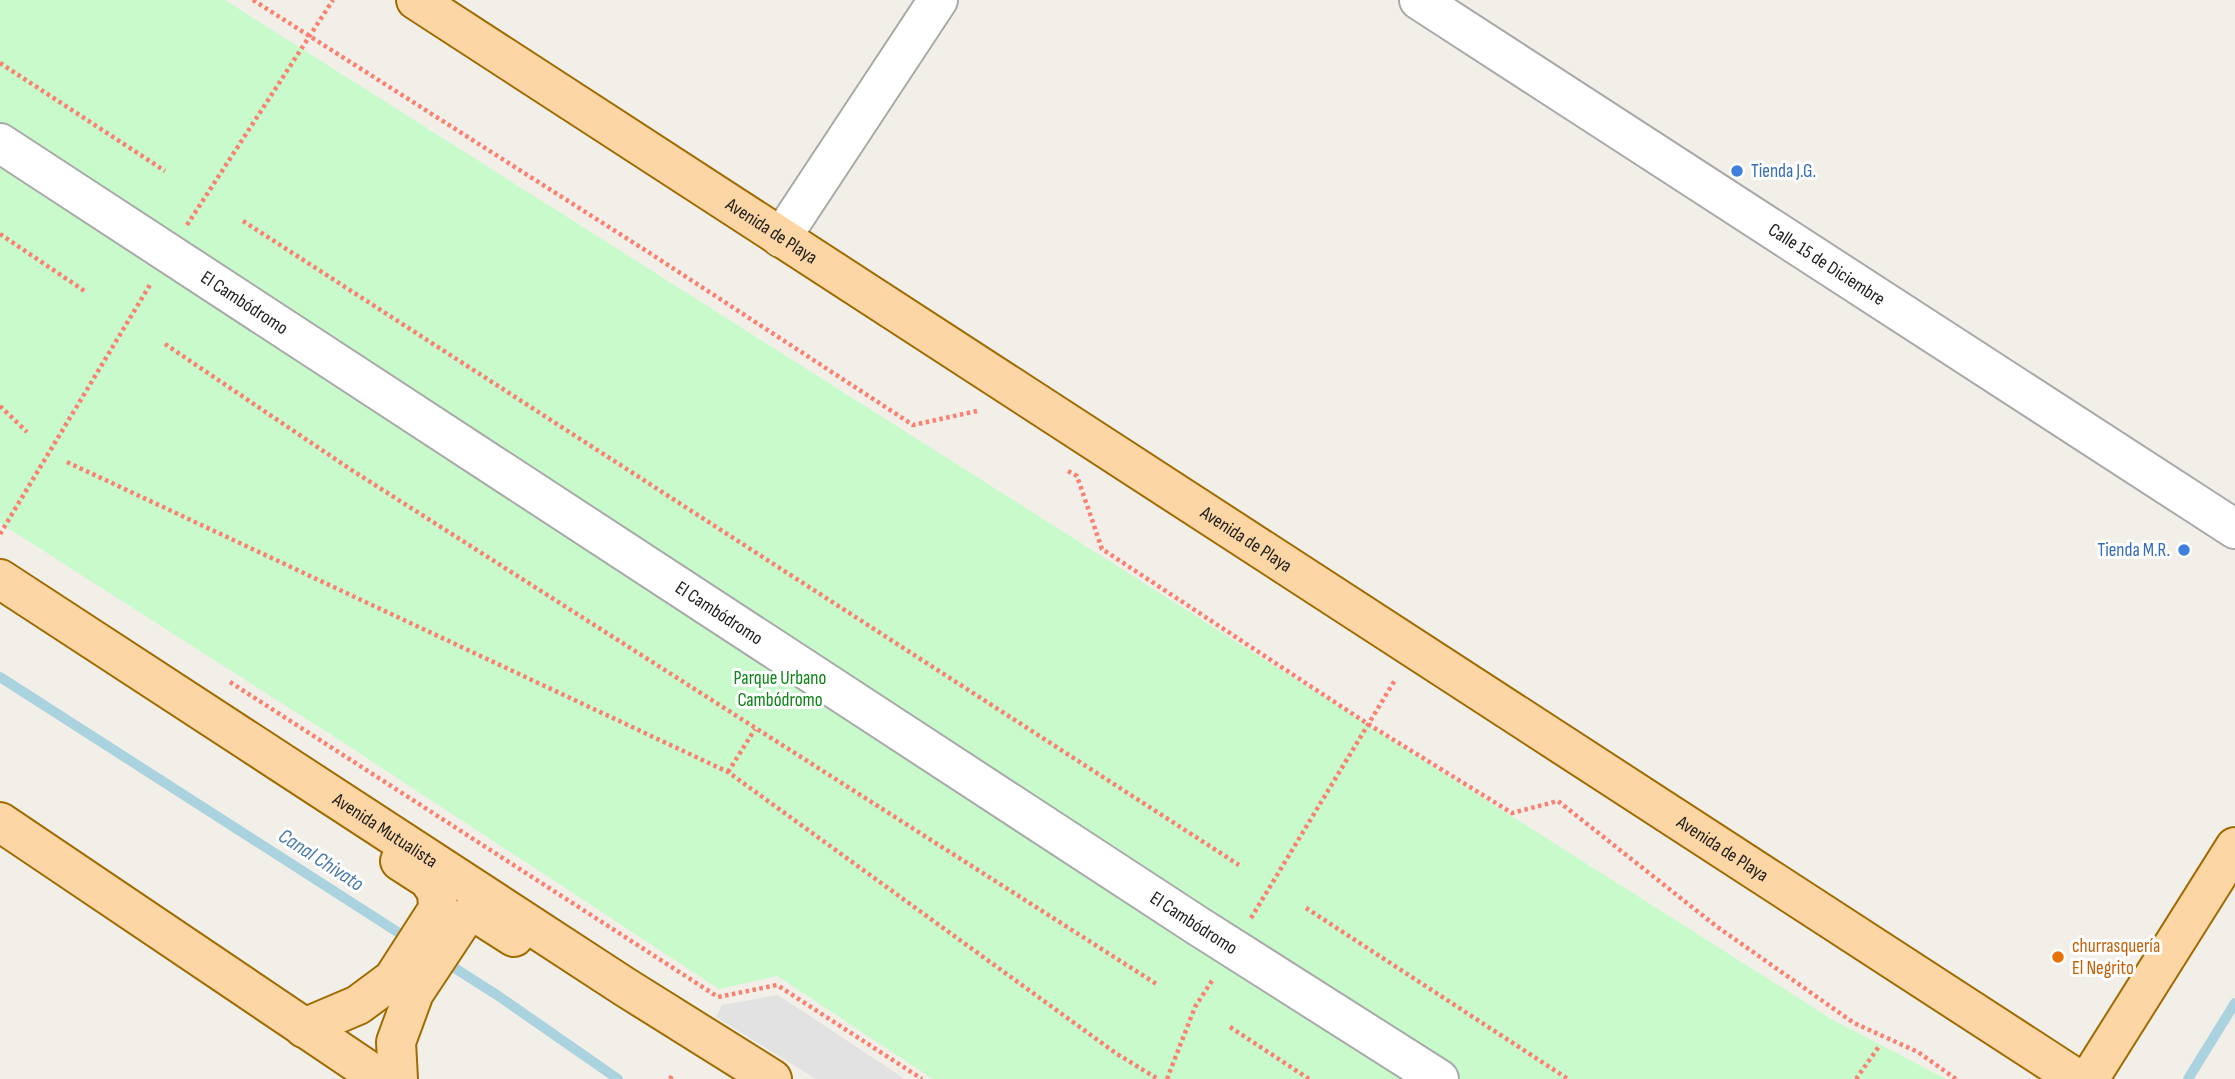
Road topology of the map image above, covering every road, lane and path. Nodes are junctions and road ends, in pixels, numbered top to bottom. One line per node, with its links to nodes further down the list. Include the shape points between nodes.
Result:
1 (253, 0): 6 (path)
2 (332, 0): 6 (path)
3 (416, 0): 12 (main road, Avenida de Playa)
4 (938, 0): 12 (street)
5 (1419, 0): 21 (street, Calle 15 de Diciembre)
6 (309, 36): 13 (path); 17 (path, via 913,425 976,411)
7 (0, 63): 9 (path)
8 (0, 144): 13 (street, El Cambódromo)
9 (165, 171)
10 (243, 221): 31 (path)
11 (0, 234): 14 (path)
12 (781, 238): 24 (main road, Avenida de Playa)
13 (169, 254): 22 (path); 35 (street, El Cambódromo)
14 (86, 292)
15 (165, 344): 26 (path, via 361,476)
16 (0, 406): 18 (path)
17 (988, 418)
18 (27, 432)
19 (67, 463): 28 (path)
20 (1066, 469): 25 (path, via 1077,476 1101,550)
21 (2235, 529)
22 (0, 534)
23 (0, 579): 27 (main road, Avenida Mutualista)
24 (1414, 649): 25 (path); 53 (main road, Avenida de Playa)
25 (1368, 724): 35 (path); 52 (path, via 1512,813 1558,802 1716,926 1854,1023 1918,1052)
26 (756, 728): 28 (path); 36 (path)
27 (261, 749): 34 (main road, via 304,800 428,879); 38 (main road, Avenida Mutualista)
28 (728, 772): 46 (path)
29 (0, 822): 40 (main road)
30 (2235, 847): 54 (main road)
31 (1239, 865)
32 (1306, 908): 50 (path)
33 (591, 915): 45 (path, via 718,998 777,985)
34 (450, 916): 37 (main road); 38 (main road, via 478,914 591,987)
35 (1233, 947): 47 (path, via 1195,1007); 49 (street, El Cambódromo)
36 (1158, 985)
37 (404, 986): 40 (main road); 43 (main road, via 396,1042)
38 (625, 987): 44 (main road, Avenida Mutualista)
39 (1230, 1027): 48 (path)
40 (304, 1028): 42 (main road)
41 (1880, 1045): 51 (path)
42 (381, 1079)
43 (398, 1079)
44 (772, 1079)
45 (922, 1079)
46 (1158, 1079)
47 (1167, 1079)
48 (1309, 1079)
49 (1440, 1079)
50 (1568, 1079)
51 (1856, 1079)
52 (1956, 1079)
53 (2077, 1079)
54 (2089, 1079)

